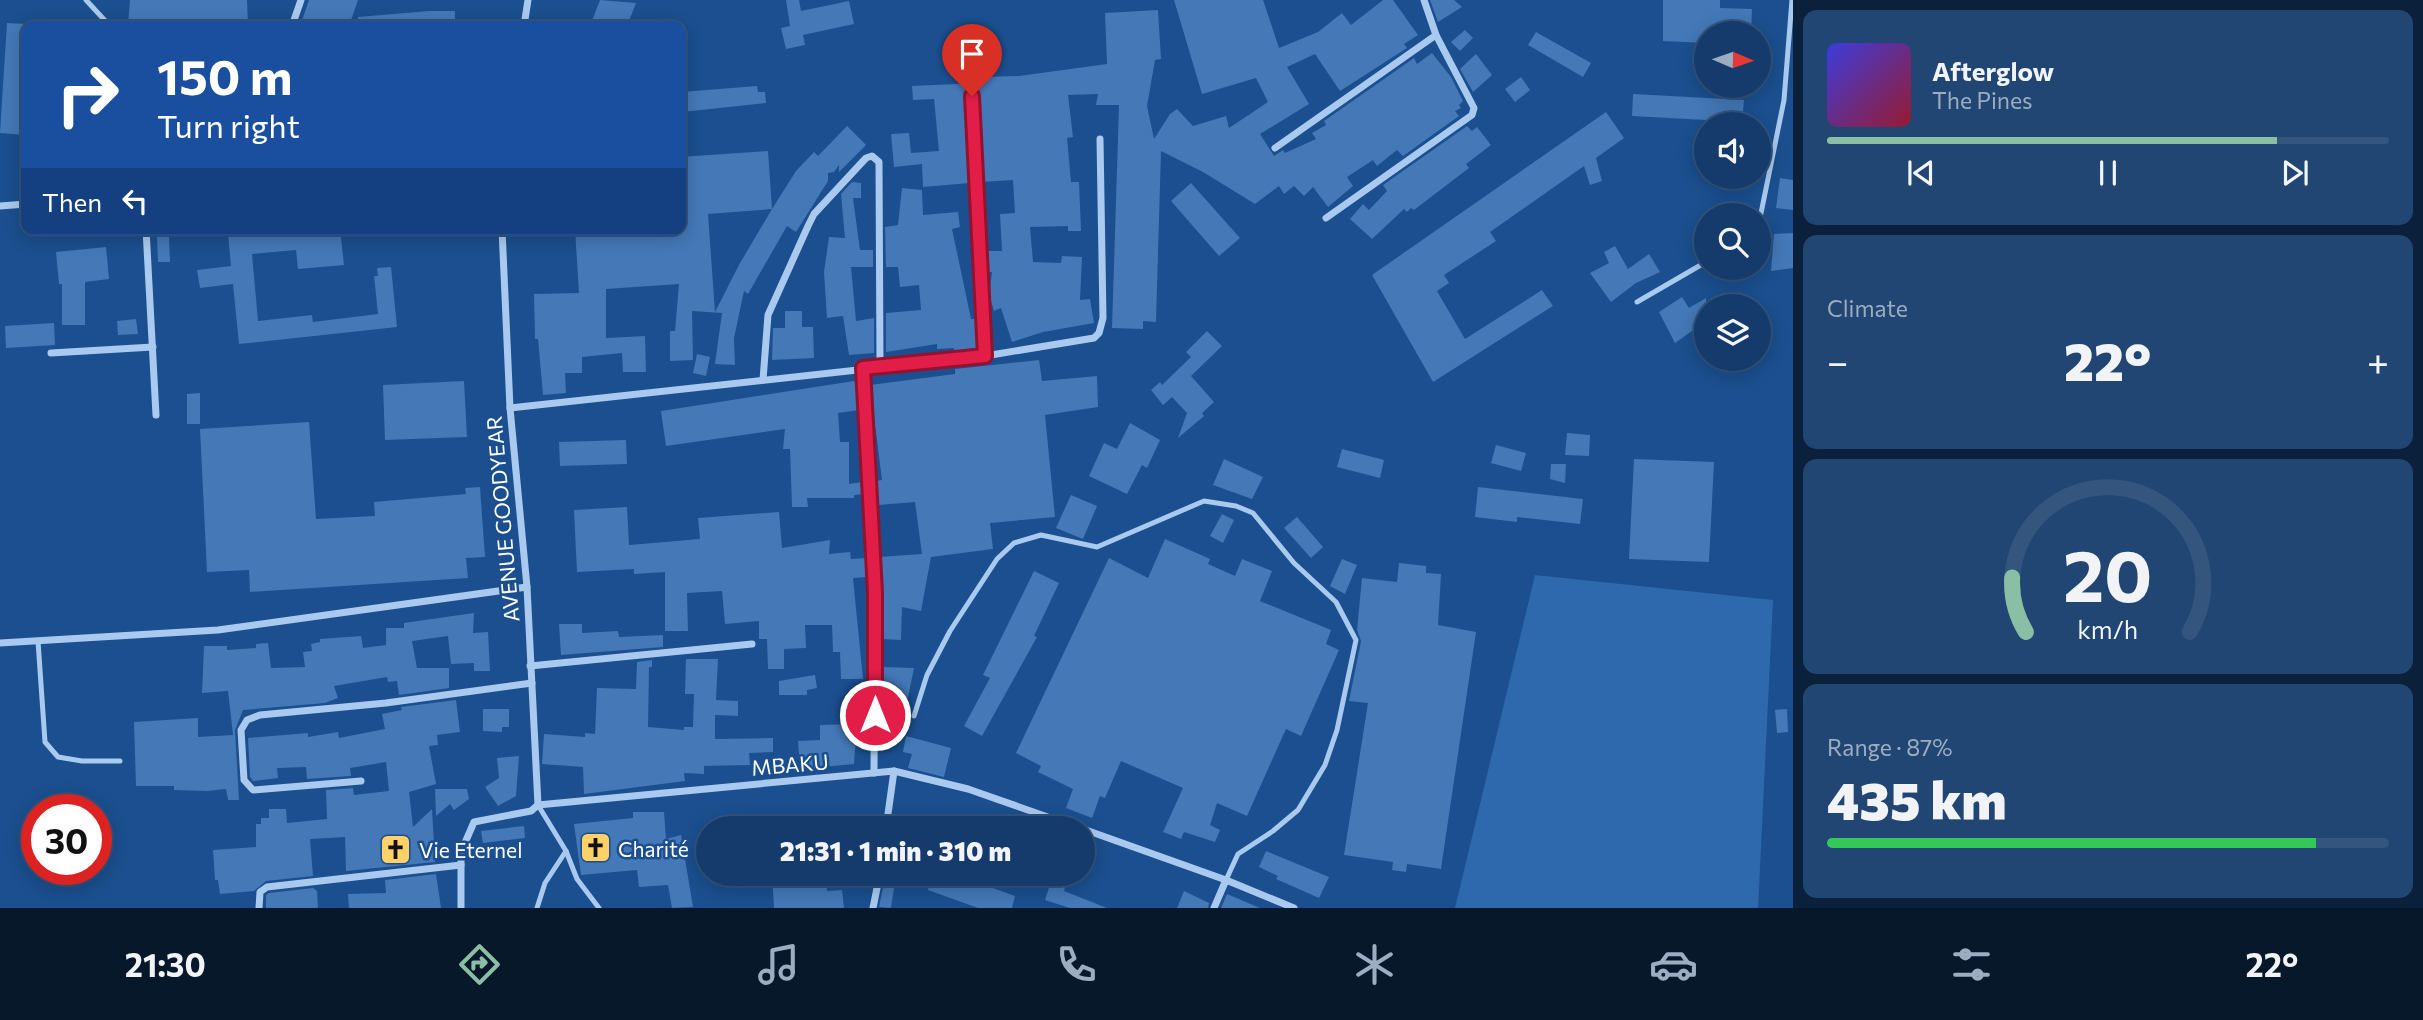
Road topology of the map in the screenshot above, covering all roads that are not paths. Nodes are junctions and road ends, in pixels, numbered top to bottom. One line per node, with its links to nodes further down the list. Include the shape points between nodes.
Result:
1 (86, 0): 6 (lane)
2 (301, 0): 7 (street)
3 (528, 0): 8 (street)
4 (1424, 0): 9 (street)
5 (1792, 0): 13 (lane, via 1784,100)
6 (105, 21)
7 (294, 21)
8 (525, 21)
9 (1436, 35): 12 (street); 16 (street, via 1474,107 1472,115)
10 (972, 96): 23 (street)
11 (1100, 139): 23 (street, via 1103,318 1099,333 1094,338)
12 (1275, 148)
13 (1763, 203)
14 (21, 204): 15 (street)
15 (0, 206)
16 (1325, 218)
17 (146, 235): 21 (street)
18 (502, 235): 27 (street, AVENUE GOODYEAR)
19 (1694, 269): 20 (lane)
20 (1637, 302)
21 (153, 347): 22 (street); 28 (street)
22 (51, 354)
23 (985, 356): 24 (street)
24 (880, 366): 25 (street); 26 (street, via 879,162 872,156 814,214 808,226 768,315)
25 (863, 368): 26 (street); 38 (street, via 875,592)
26 (763, 380): 27 (street)
27 (510, 408): 29 (street, AVENUE GOODYEAR)
28 (156, 415)
29 (527, 587): 30 (street, via 218,630); 33 (street, AVENUE GOODYEAR)
30 (38, 641): 31 (street); 36 (lane, via 45,742 58,757)
31 (0, 643)
32 (752, 645): 33 (street)
33 (530, 666): 34 (street, AVENUE GOODYEAR)
34 (532, 683): 39 (street, via 260,715 243,724 244,780 253,790); 40 (street, AVENUE GOODYEAR)
35 (914, 716): 46 (lane, via 927,675 950,631 1014,542 1041,535 1097,547 1204,501 1253,513 1294,563 1336,602 1356,640 1325,765 1298,810 1238,855)
36 (120, 761)
37 (894, 771): 38 (street, MBAKU); 41 (street); 42 (street, MBAKU, via 968,789)
38 (874, 773): 40 (street, MBAKU)
39 (361, 781)
40 (538, 805): 44 (lane); 45 (street, MBAKU, via 531,811 474,822 461,852)
41 (888, 816)
42 (1046, 816)
43 (1095, 833): 46 (street, MBAKU)
44 (566, 851): 50 (lane, via 545,883); 51 (lane, via 577,879)
45 (461, 865): 48 (street, via 267,887 260,892); 49 (street)
46 (1226, 880): 53 (street); 54 (street, MBAKU)
47 (877, 886): 52 (street)
48 (259, 908)
49 (461, 908)
50 (537, 908)
51 (599, 908)
52 (873, 908)
53 (1214, 908)
54 (1294, 908)

